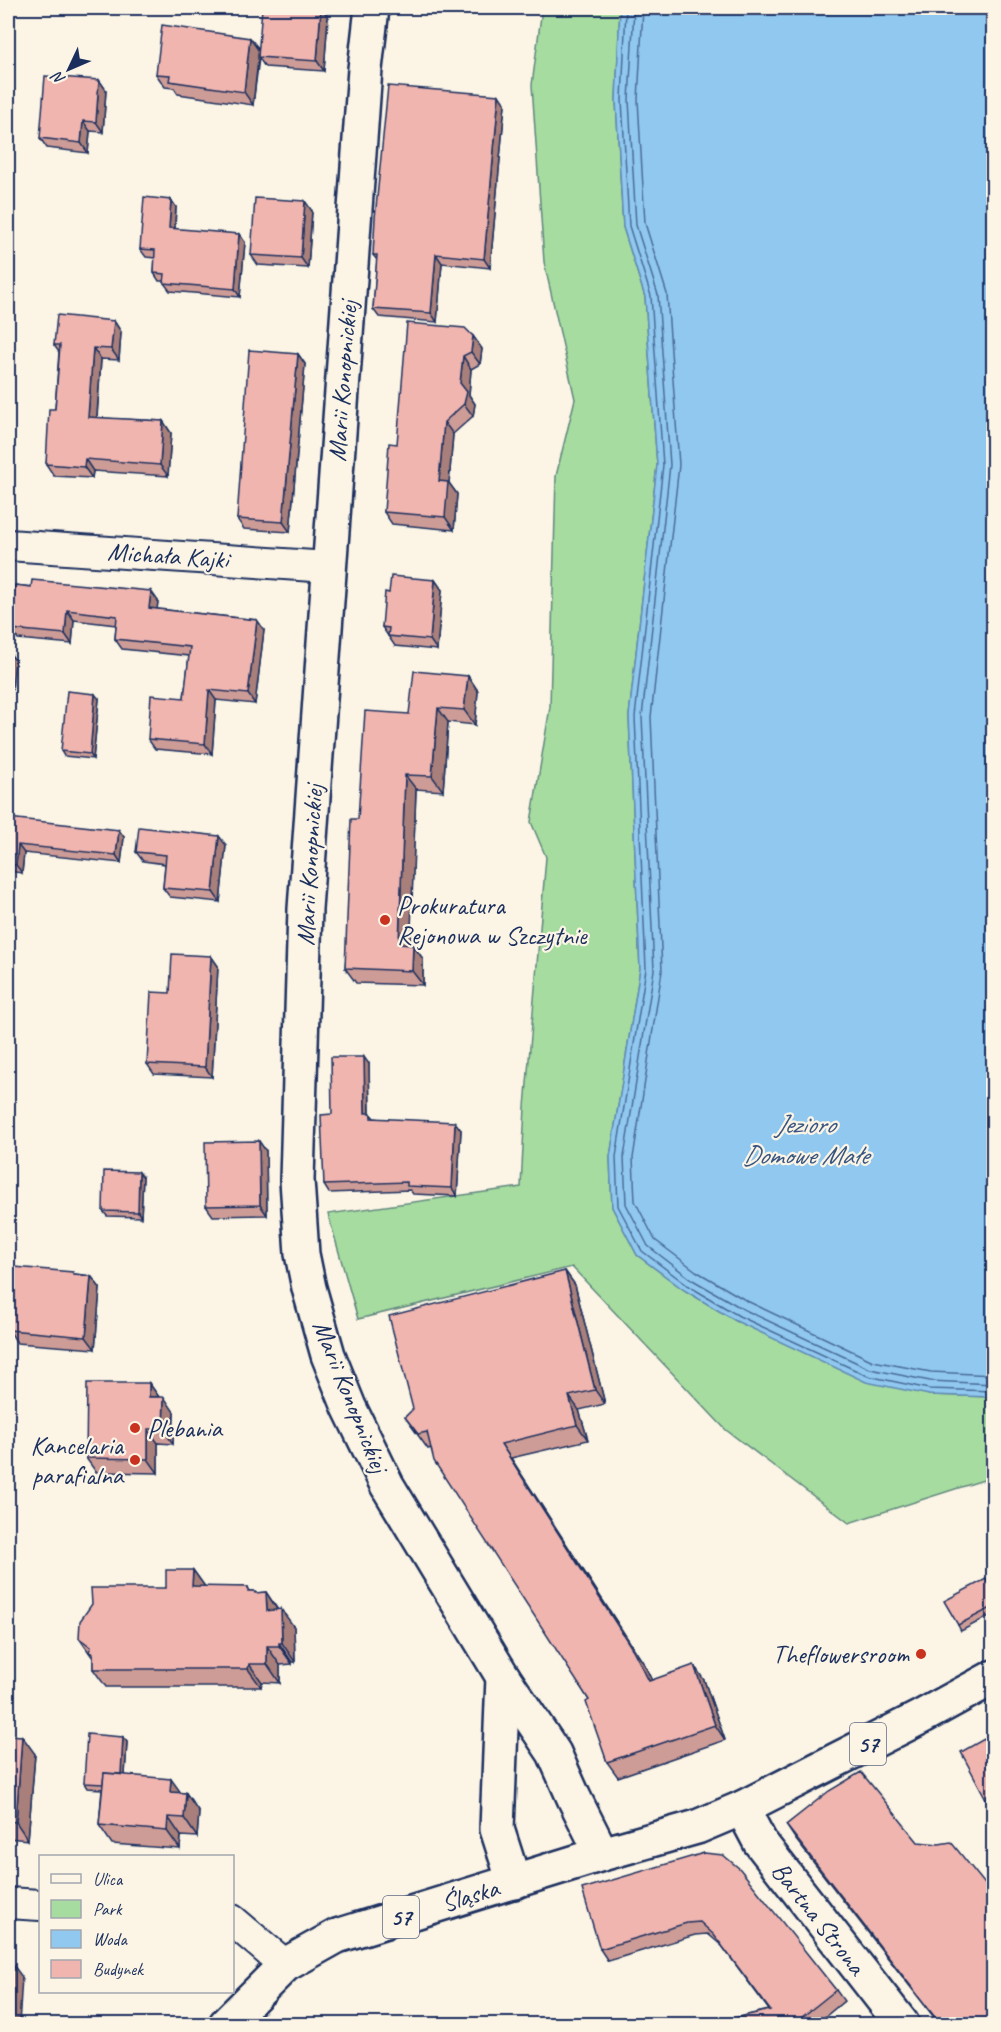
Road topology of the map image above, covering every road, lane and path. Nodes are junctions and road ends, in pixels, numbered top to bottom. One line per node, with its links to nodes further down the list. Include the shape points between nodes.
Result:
1 (372, 8): 3 (street, Marii Konopnickiej)
2 (8, 545): 3 (street, Michała Kajki)
3 (328, 567): 4 (street, Marii Konopnickiej, via 305,909 297,1180 302,1254 328,1355 349,1407 387,1485)
4 (503, 1677): 7 (street, Marii Konopnickiej, via 555,1753); 8 (street, via 496,1829)
5 (993, 1677): 6 (street, 57)
6 (742, 1808): 7 (street, 57, via 697,1827); 14 (street, Bartna Strona, via 760,1842)
7 (602, 1854): 8 (street, Śląska / 57)
8 (513, 1882): 12 (street, Śląska / 57, via 337,1936)
9 (8, 1903): 10 (street)
10 (39, 1905)
11 (234, 1922): 12 (street)
12 (285, 1965): 13 (street, Śląska / 57)
13 (226, 2025)
14 (902, 2025)

